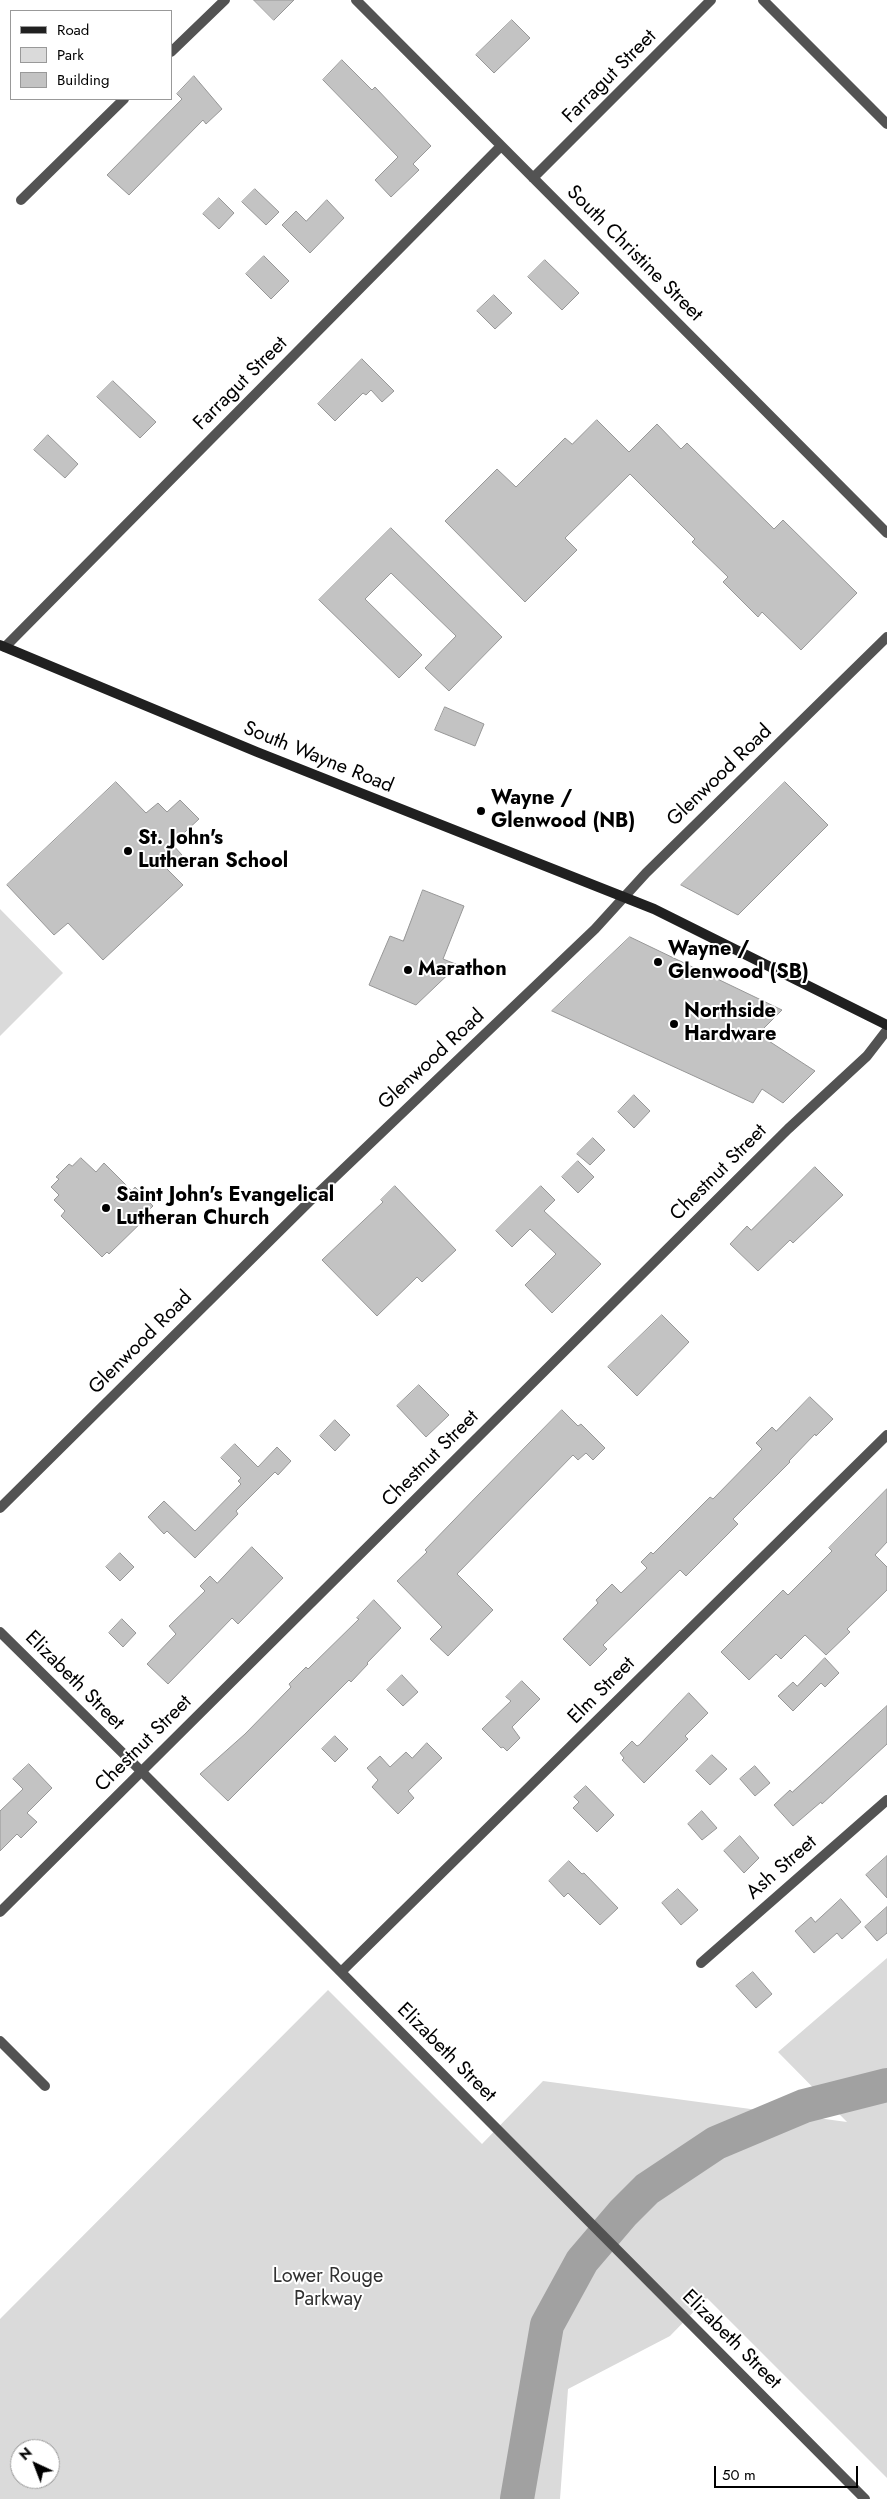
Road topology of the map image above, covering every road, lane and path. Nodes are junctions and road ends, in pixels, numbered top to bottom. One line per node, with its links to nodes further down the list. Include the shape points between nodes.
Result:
1 (225, 0): 5 (street)
2 (356, 0): 8 (street, South Christine Street)
3 (711, 0): 9 (street, Farragut Street)
4 (763, 0): 7 (street)
5 (172, 51)
6 (123, 100): 10 (street)
7 (887, 124)
8 (501, 146): 9 (street, South Christine Street); 13 (street, Farragut Street)
9 (533, 178): 11 (street, South Christine Street)
10 (21, 200)
11 (887, 532)
12 (887, 637): 14 (street, Glenwood Road)
13 (3, 646): 14 (main road, South Wayne Road, via 256,752)
14 (626, 896): 15 (main road, South Wayne Road); 18 (street, Glenwood Road, via 313,1198)
15 (887, 1025)
16 (887, 1030): 20 (street, Chestnut Street, via 867,1056 781,1136)
17 (887, 1435): 24 (street, Elm Street)
18 (0, 1508)
19 (0, 1632): 20 (street, Elizabeth Street)
20 (141, 1771): 22 (street, Chestnut Street); 24 (street, Elizabeth Street)
21 (887, 1800): 23 (street, Ash Street)
22 (0, 1912)
23 (701, 1962)
24 (341, 1972): 27 (street, Elizabeth Street)
25 (0, 2041): 26 (street)
26 (46, 2086)
27 (865, 2499)

